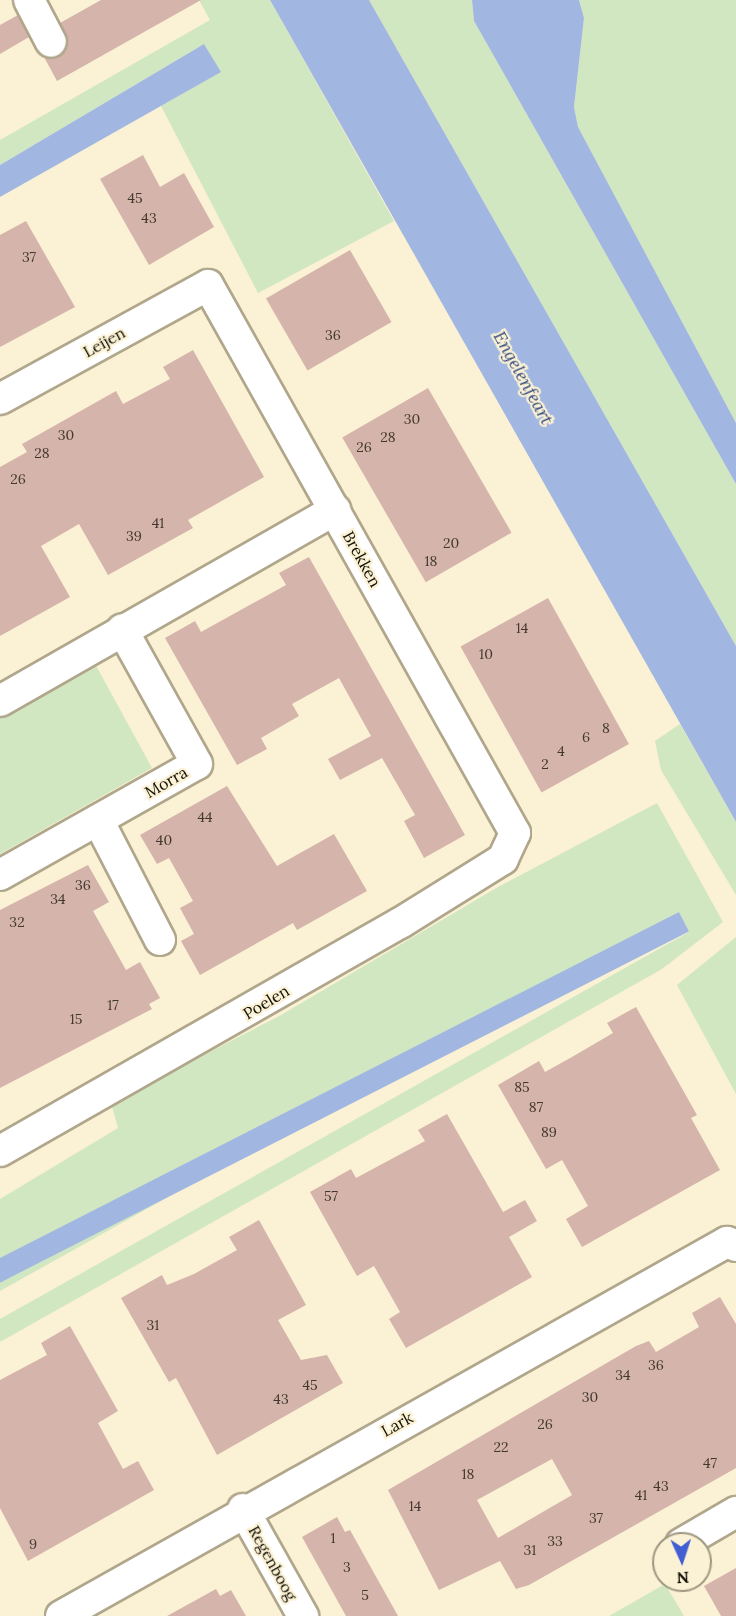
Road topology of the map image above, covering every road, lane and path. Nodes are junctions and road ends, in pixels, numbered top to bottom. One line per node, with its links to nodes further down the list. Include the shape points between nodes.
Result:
1 (29, 0): 2 (street)
2 (51, 42)
3 (208, 285): 4 (street, Leijen); 5 (street, Brekken)
4 (0, 399)
5 (335, 510): 6 (street); 9 (street, Brekken)
6 (122, 629): 7 (street); 8 (street, Morra, via 197,764)
7 (0, 701)
8 (98, 820): 10 (street, Morra); 11 (street)
9 (515, 834): 12 (street, Poelen, via 503,859 400,923)
10 (0, 875)
11 (160, 940)
12 (0, 1151)
13 (736, 1246): 14 (street, Lark, via 727,1242)
14 (243, 1509): 17 (street, Lark); 18 (street, Regenboog)
15 (736, 1512): 16 (street)
16 (701, 1532)
17 (61, 1616)
18 (303, 1616)

